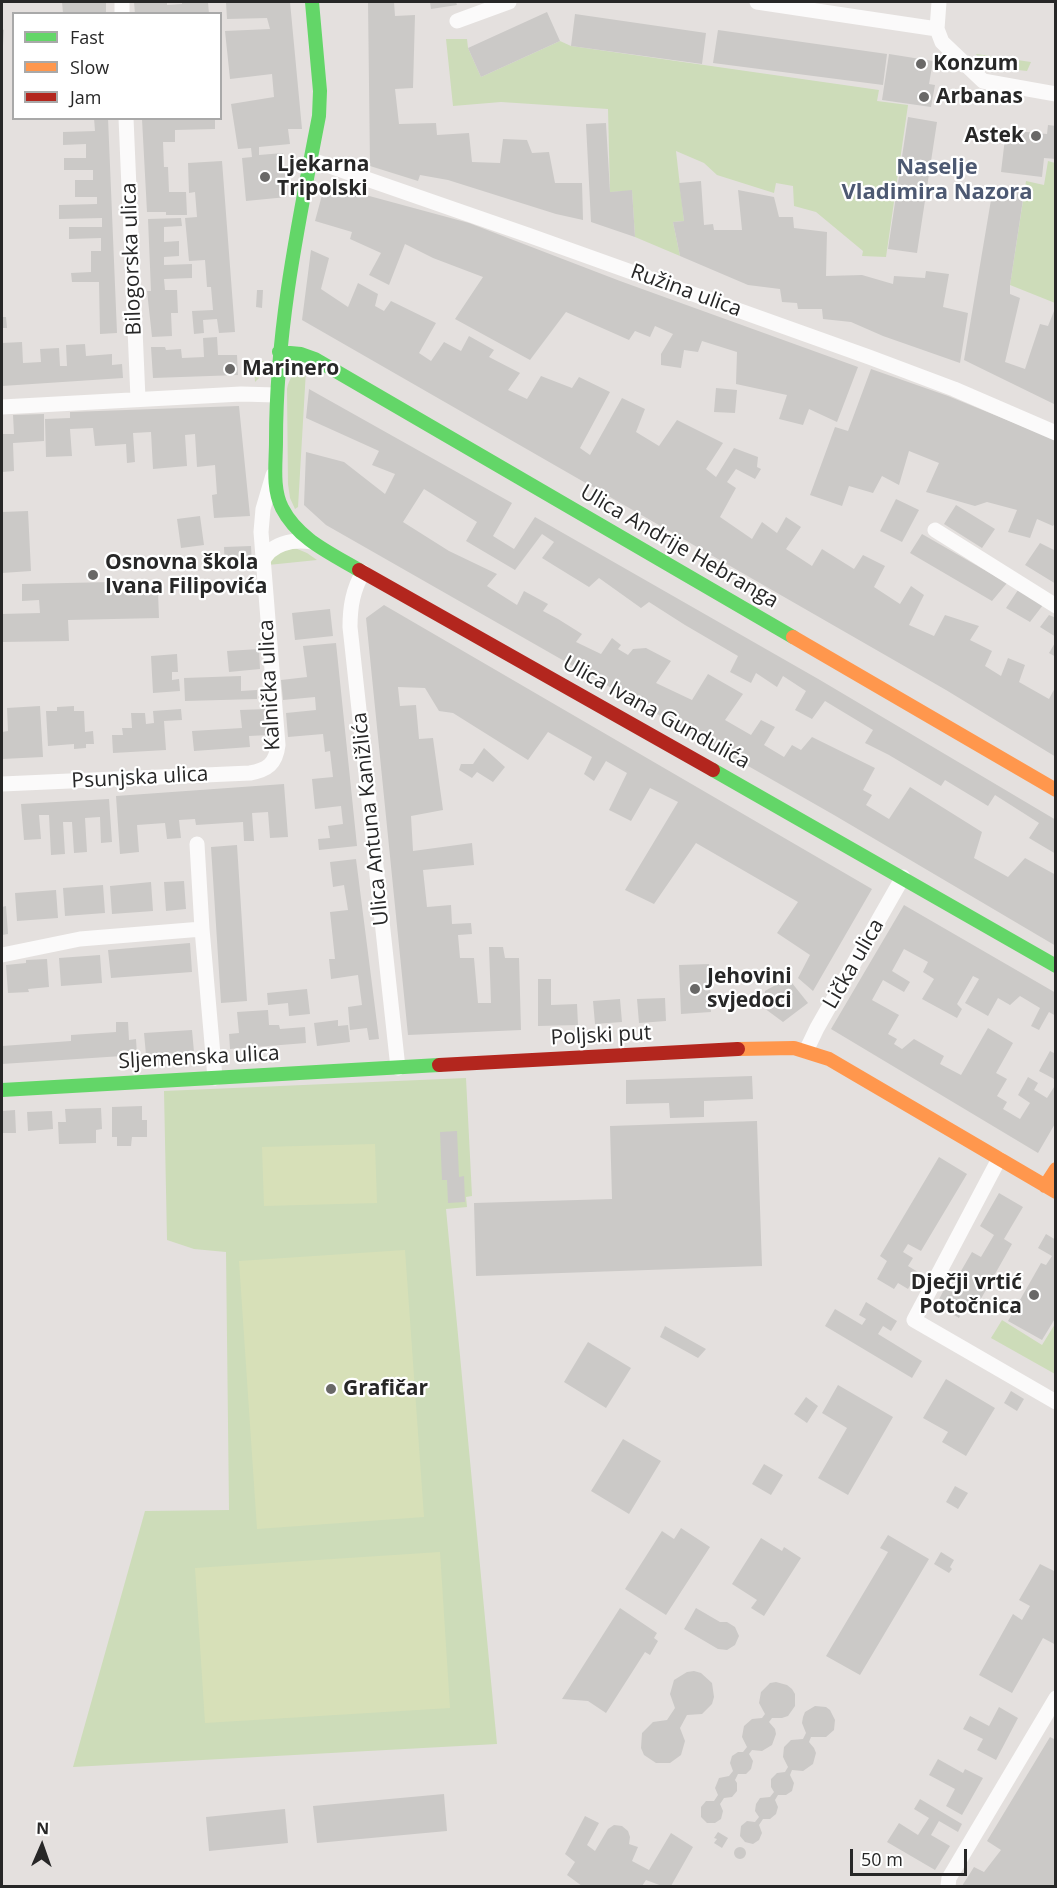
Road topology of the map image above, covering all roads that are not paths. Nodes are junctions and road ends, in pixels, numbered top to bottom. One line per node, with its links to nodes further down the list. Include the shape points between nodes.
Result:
1 (312, 2): 9 (street, via 320,116)
2 (509, 2): 5 (street)
3 (757, 2): 6 (street)
4 (939, 2): 6 (street)
5 (456, 21)
6 (937, 29): 7 (street, via 942,42 983,81)
7 (1056, 94)
8 (126, 120): 12 (street, Bilogorska ulica)
9 (312, 160): 10 (street, Kalnička ulica, via 288,280); 14 (street, Ružina ulica, via 868,357)
10 (279, 352): 11 (street, Kalnička ulica); 23 (street, Ulica Andrije Hebranga, via 315,359)
11 (276, 395): 12 (street); 15 (street, Kalnička ulica)
12 (138, 399): 13 (street)
13 (2, 407)
14 (1056, 433)
15 (275, 466): 17 (street, Ulica Ivana Gundulića, via 283,513 296,531); 18 (street, Kalnička ulica, via 261,523)
16 (935, 531): 20 (street)
17 (312, 542): 18 (street, via 281,545); 19 (street, Ulica Ivana Gundulića)
18 (262, 562): 21 (street, Kalnička ulica, via 278,745)
19 (363, 572): 25 (street, Ulica Ivana Gundulića); 30 (street, Ulica Antuna Kanižlića, via 351,601 350,627)
20 (1056, 606)
21 (274, 761): 22 (street, Psunjska ulica, via 267,769 250,773)
22 (2, 784)
23 (1056, 790)
24 (197, 844): 26 (street)
25 (903, 877): 28 (street, Ulica Ivana Gundulića); 29 (street, Lička ulica)
26 (202, 929): 27 (street, via 80,939); 31 (street)
27 (2, 955)
28 (1056, 966)
29 (806, 1051): 30 (street, Poljski put, via 766,1047); 33 (street, Poljski put, via 829,1059)
30 (398, 1068): 31 (street, Sljemenska ulica)
31 (215, 1078): 32 (street, Sljemenska ulica)
32 (2, 1090)
33 (999, 1159): 35 (street, Poljski put); 36 (street, via 914,1320)
34 (1056, 1169): 35 (street)
35 (1050, 1189)
36 (1056, 1402)
37 (1054, 1703): 38 (street, via 949,1878)
38 (948, 1887)

